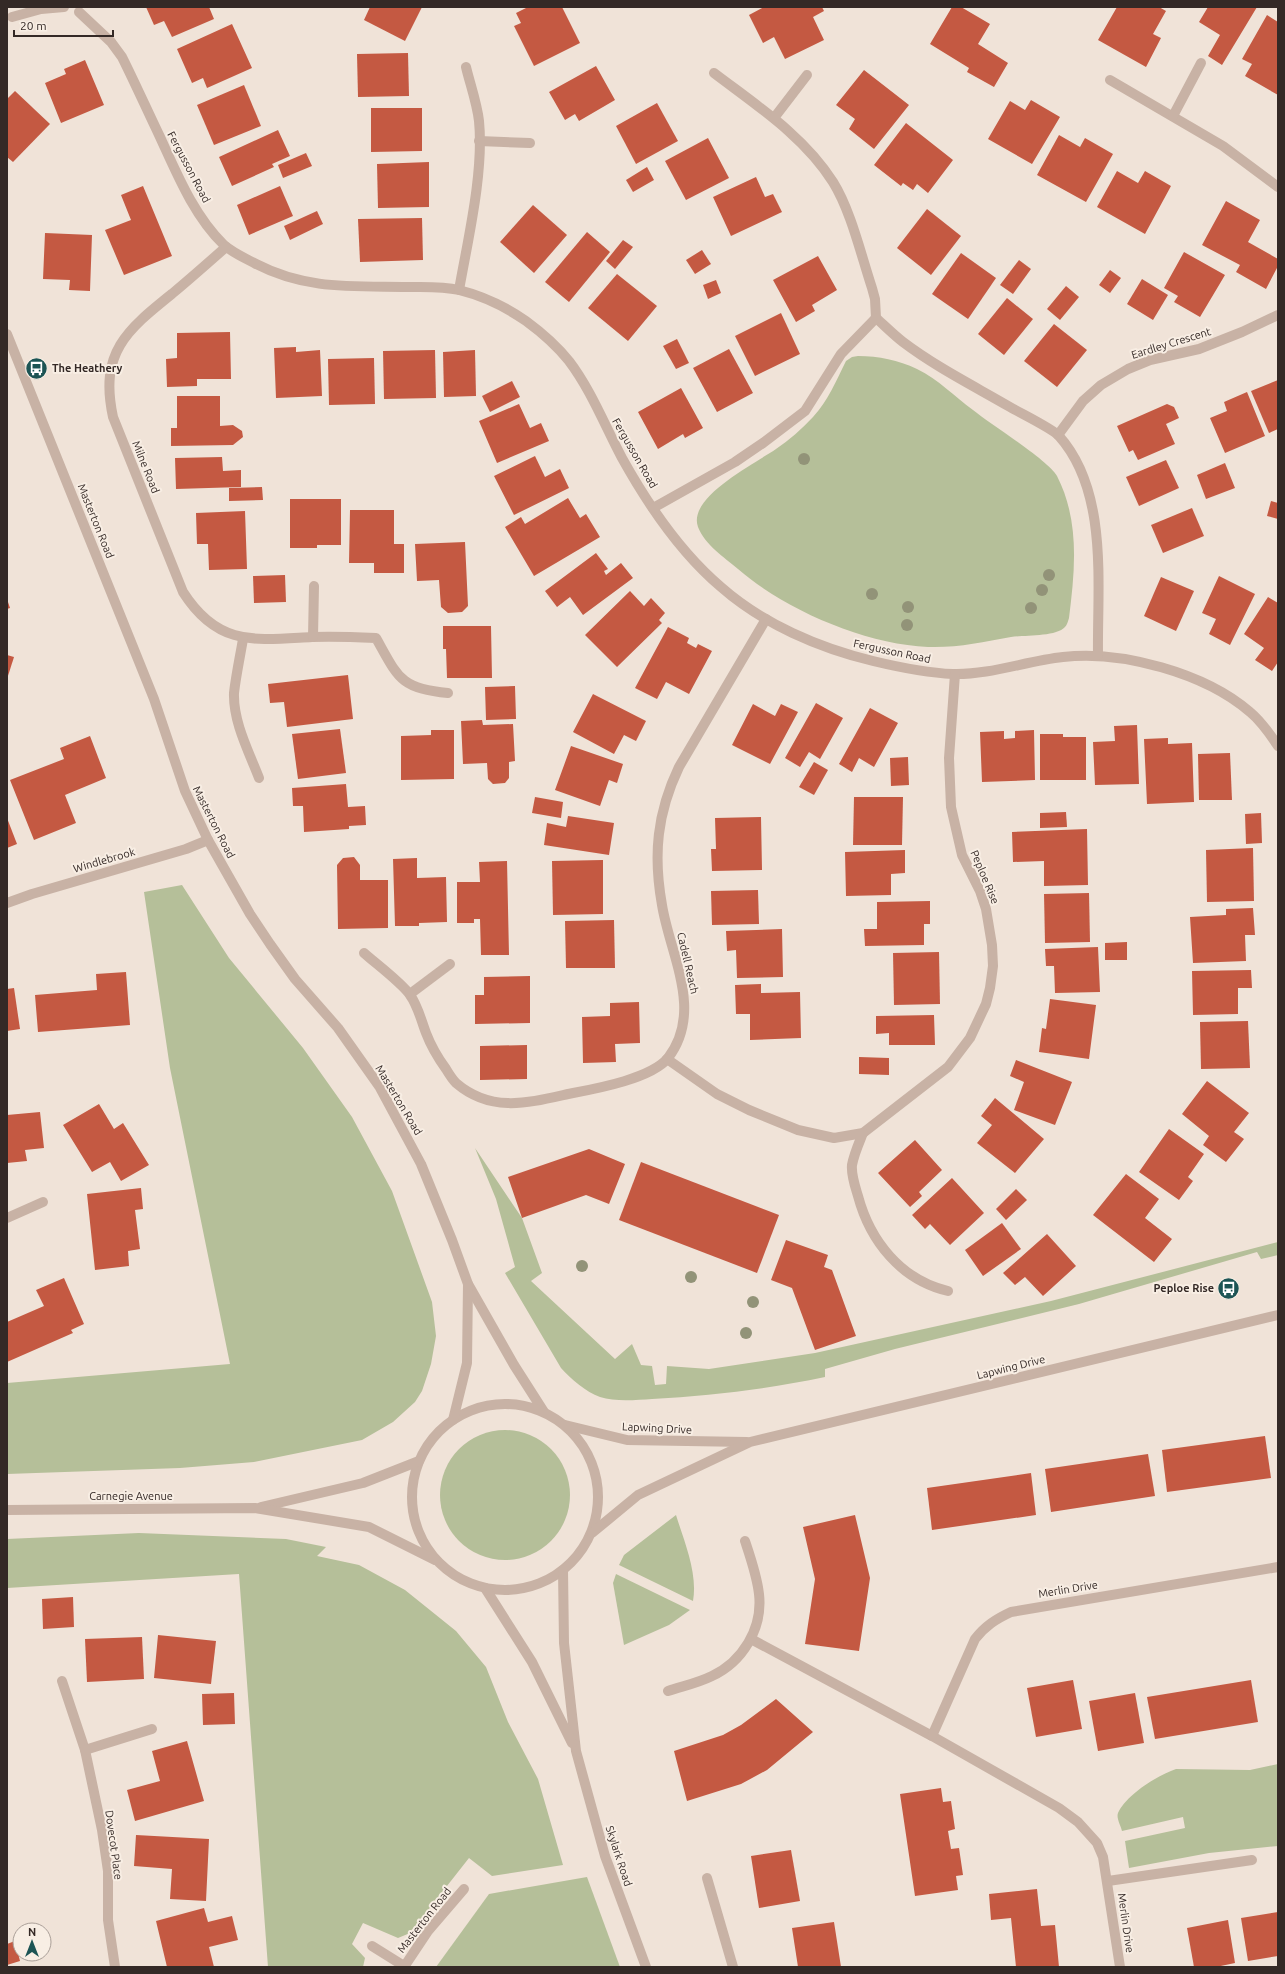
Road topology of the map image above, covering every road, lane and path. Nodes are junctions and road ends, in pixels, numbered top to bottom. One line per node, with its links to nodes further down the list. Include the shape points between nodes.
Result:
1 (64, 7): 2 (street, Fergusson Road); 3 (street, Fergusson Road, via 41,9)
2 (78, 9): 14 (street, Fergusson Road, via 111,42 122,57 189,197)
3 (12, 18)
4 (1202, 63): 9 (street)
5 (466, 67): 11 (street, via 479,120)
6 (714, 73): 10 (street)
7 (807, 75): 10 (street)
8 (1110, 80): 9 (street)
9 (1173, 116): 13 (street, via 1223,146)
10 (774, 118): 17 (street, via 816,159 838,192 872,288)
11 (479, 141): 12 (street); 15 (street, via 475,194)
12 (530, 143)
13 (1278, 186)
14 (226, 247): 15 (street, Fergusson Road, via 263,268 320,285); 24 (street, Milne Road, via 136,323 122,340 115,353 110,373 109,401 113,417 183,592 191,604 213,624)
15 (459, 290): 20 (street, Fergusson Road, via 494,302 510,311 553,343 569,361 584,385 630,473)
16 (1278, 315): 19 (street, Eardley Crescent, via 1199,349 1150,360 1128,369 1101,385 1083,401)
17 (876, 318): 19 (street, via 902,342 934,363); 20 (street, via 841,354 805,410 735,462)
18 (7, 334): 30 (street, Masterton Road, via 154,699 185,791)
19 (1058, 435): 25 (street, via 1083,477 1095,516)
20 (653, 508): 22 (street, Fergusson Road, via 673,535 719,586)
21 (314, 586): 23 (street)
22 (766, 619): 26 (street, Fergusson Road, via 813,642 846,654 900,667); 35 (street, Cadell Reach, via 680,767 668,791 662,812 657,859 662,906 684,992 682,1025 677,1042)
23 (313, 637): 24 (street, Milne Road, via 280,640); 27 (street, Milne Road, via 376,638 401,678 421,690)
24 (243, 639): 29 (street, via 234,694 243,735)
25 (1098, 655): 26 (street, Fergusson Road, via 1066,656 986,671); 28 (street, Fergusson Road, via 1134,659 1189,677 1234,700 1251,713)
26 (955, 674): 36 (street, Peploe Rise, via 949,758 950,796 962,855 980,891 990,925 993,966 990,988 978,1025 948,1066)
27 (448, 693)
28 (1278, 746)
29 (259, 778)
30 (208, 840): 31 (street, Windlebrook); 39 (street, Masterton Road, via 270,944 295,979 338,1028 383,1093 421,1164)
31 (7, 904)
32 (364, 953): 34 (street, Cadell Reach)
33 (450, 964): 34 (street)
34 (410, 994): 35 (street, Cadell Reach, via 436,1054 455,1082 466,1090 496,1102 514,1104 537,1101 624,1081 647,1072)
35 (667, 1059): 36 (street, via 717,1094 798,1130 834,1138)
36 (863, 1133): 40 (street, via 852,1166 859,1202 868,1227 884,1250 903,1269 935,1288)
37 (43, 1202): 38 (street)
38 (7, 1218)
39 (468, 1284): 42 (street, Masterton Road); 43 (street, Masterton Road, via 467,1362)
40 (948, 1291)
41 (1278, 1315): 45 (street, Lapwing Drive)
42 (544, 1412): 43 (street, via 522,1405 498,1404 474,1409); 44 (street)
43 (453, 1420): 46 (street, via 433,1438)
44 (565, 1425): 45 (street, Lapwing Drive, via 627,1440); 49 (street, via 581,1442 592,1463 598,1486 598,1510)
45 (750, 1442): 49 (street, Lapwing Drive, via 638,1495)
46 (419, 1461): 47 (street, Carnegie Avenue, via 363,1483); 51 (street, via 412,1487 414,1514 422,1540)
47 (255, 1508): 48 (street, Carnegie Avenue); 51 (street, Carnegie Avenue, via 369,1527)
48 (7, 1510)
49 (592, 1533): 53 (street, via 580,1553)
50 (745, 1541): 55 (street, via 759,1596 756,1625)
51 (438, 1562): 54 (street, via 459,1578)
52 (1278, 1567): 59 (street, Merlin Drive, via 1011,1612 994,1620 982,1629 975,1639)
53 (563, 1570): 54 (street, via 545,1581 526,1588); 61 (street, Skylark Road, via 564,1643)
54 (484, 1588): 61 (street, Skylark Road, via 532,1662)
55 (751, 1639): 57 (street, via 742,1654 728,1667 711,1677); 59 (street, Merlin Drive)
56 (62, 1681): 60 (street, Dovecot Place)
57 (668, 1691)
58 (152, 1729): 60 (street)
59 (932, 1736): 64 (street, Merlin Drive, via 1032,1791 1078,1822 1097,1843)
60 (85, 1750): 68 (street, Dovecot Place, via 108,1871 108,1920)
61 (576, 1751): 69 (street, Skylark Road, via 605,1856)
62 (1252, 1860): 64 (street)
63 (707, 1878): 70 (street)
64 (1108, 1881): 71 (street, Merlin Drive)
65 (464, 1889): 67 (street, Masterton Road, via 428,1931)
66 (372, 1946): 67 (street)
67 (404, 1966)
68 (115, 1967)
69 (646, 1967)
70 (733, 1967)
71 (1120, 1967)

